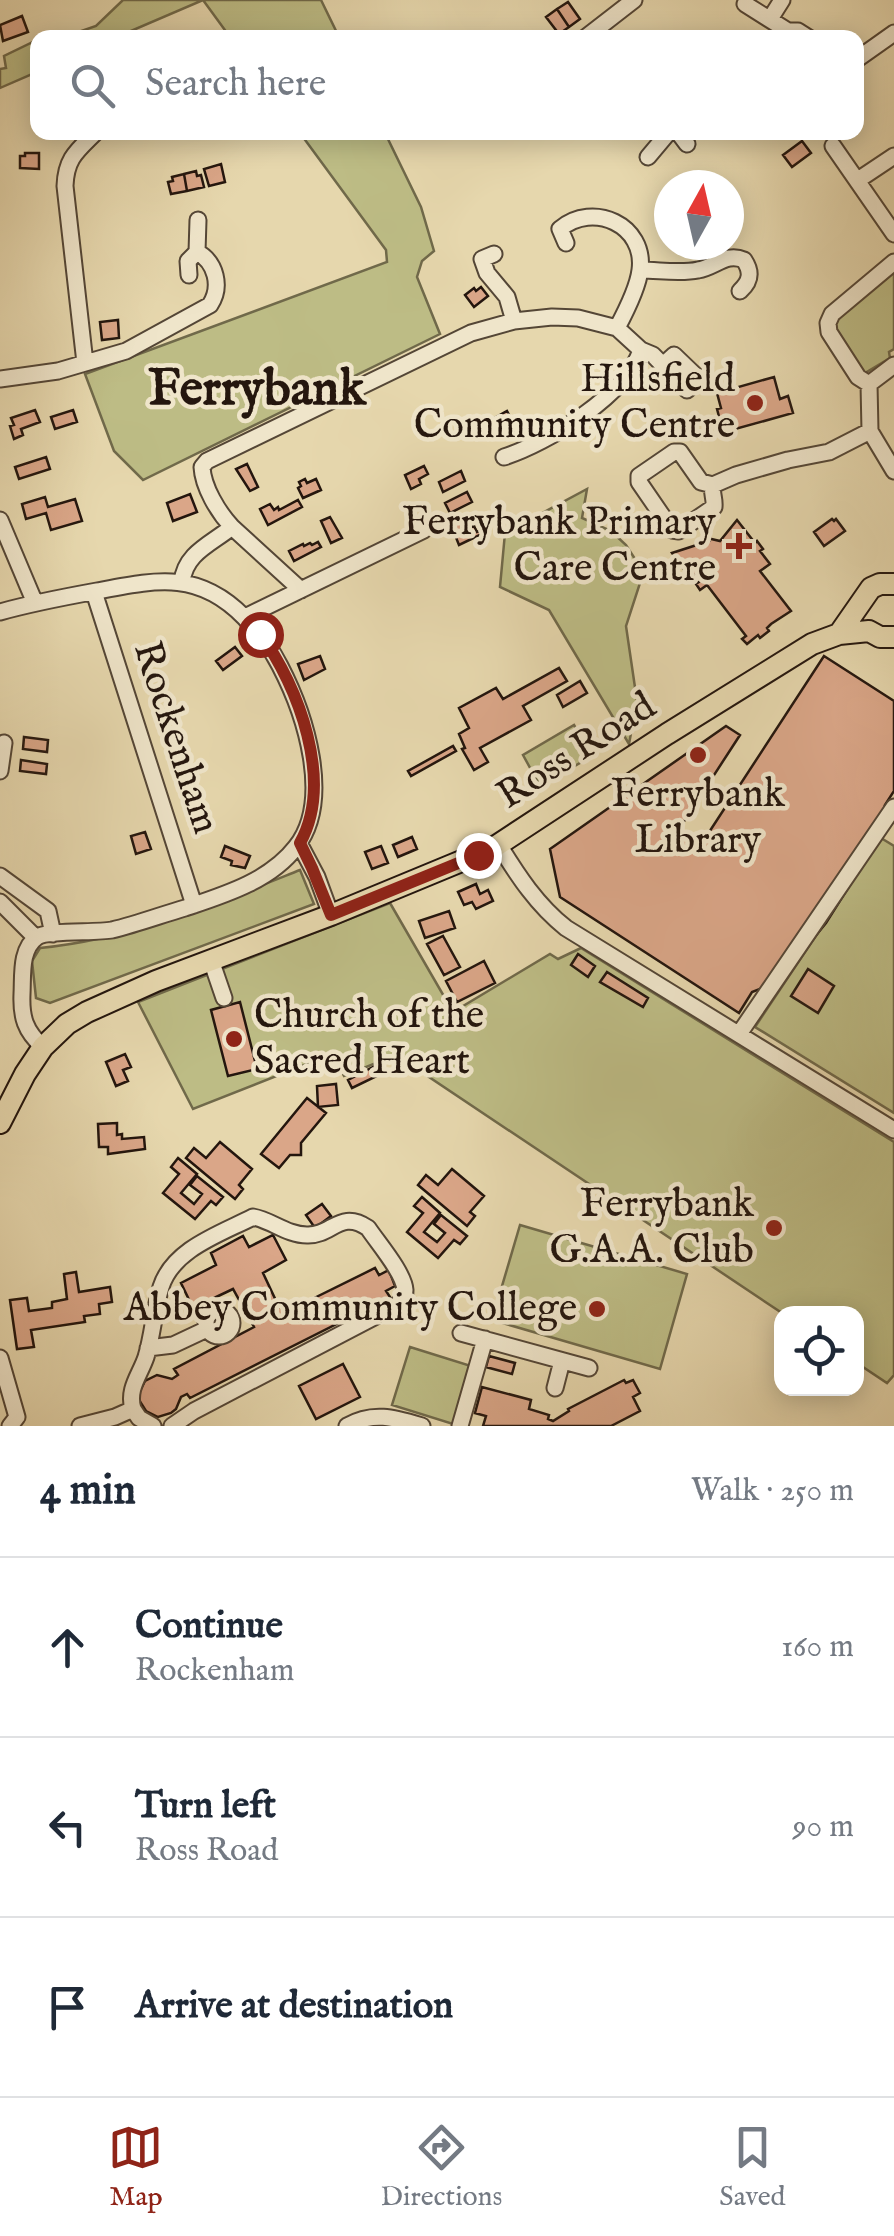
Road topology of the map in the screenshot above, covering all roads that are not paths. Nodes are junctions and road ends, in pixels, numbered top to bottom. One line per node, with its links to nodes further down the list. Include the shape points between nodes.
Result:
1 (634, 0): 5 (street)
2 (782, 0): 4 (street)
3 (745, 4): 4 (street)
4 (770, 19): 6 (street)
5 (595, 30)
6 (781, 30)
7 (894, 33): 8 (street)
8 (864, 54)
9 (88, 140): 27 (street, via 66,168 65,186)
10 (663, 140): 13 (street)
11 (834, 146): 14 (street)
12 (894, 156): 14 (street)
13 (648, 157)
14 (858, 180): 16 (street)
15 (198, 220): 18 (street)
16 (894, 234)
17 (566, 243): 21 (street, via 560,229 568,222 588,216 612,220 630,234)
18 (198, 252): 22 (street, via 188,261); 27 (street, via 207,257 216,282 210,304 126,351)
19 (494, 254): 24 (street, via 482,258)
20 (894, 262): 31 (street, via 828,323 858,377)
21 (640, 270): 23 (street, via 696,271 738,256 750,275); 25 (street)
22 (189, 275)
23 (740, 291)
24 (514, 321): 25 (street, via 578,318); 37 (street, via 471,333 204,464 203,478)
25 (617, 328): 26 (street)
26 (641, 350): 29 (street); 33 (street, via 630,372 587,412 530,449)
27 (84, 363): 30 (street)
28 (894, 364): 31 (street)
29 (663, 365)
30 (0, 379)
31 (869, 384): 32 (street)
32 (870, 431): 34 (street); 35 (street, via 829,452)
33 (504, 457)
34 (894, 471)
35 (713, 485): 35 (street, via 701,482 680,452 639,476 678,531 714,506)
36 (0, 520): 43 (street)
37 (232, 527): 39 (street, via 192,558); 41 (street)
38 (424, 530): 41 (street)
39 (182, 582): 42 (street, Rockenham); 46 (street, Rockenham, via 212,591)
40 (894, 584): 44 (main road, via 871,588)
41 (301, 590): 46 (street)
42 (94, 592): 43 (street, Rockenham); 57 (street, Rockenham)
43 (34, 603): 45 (street, Rockenham)
44 (861, 604): 47 (main road); 48 (main road)
45 (0, 612)
46 (244, 618): 53 (street, Rockenham, via 282,670 308,743 314,800)
47 (870, 631): 48 (main road); 49 (main road)
48 (839, 634): 54 (main road, Ross Road, via 770,668)
49 (894, 637)
50 (4, 743): 51 (street)
51 (0, 771)
52 (891, 816): 63 (street)
53 (300, 843): 57 (street, via 262,876); 58 (street)
54 (499, 845): 58 (main road, Ross Road); 63 (street, via 528,890 566,928)
55 (0, 876): 59 (street, via 48,911)
56 (0, 902): 60 (street)
57 (194, 905): 59 (street, via 112,930)
58 (331, 915): 61 (main road, Ross Road)
59 (54, 934): 60 (street)
60 (36, 938): 64 (street, via 24,959 22,1013)
61 (211, 960): 62 (street); 64 (main road, Ross Road, via 96,1007)
62 (224, 998)
63 (739, 1034): 66 (street)
64 (43, 1047): 65 (main road, Ross Road)
65 (1, 1119)
66 (894, 1130)
67 (207, 1329): 70 (street, via 174,1345)
68 (461, 1332): 69 (street)
69 (485, 1339): 72 (street); 83 (street)
70 (148, 1348): 76 (street, via 132,1390); 80 (street, via 161,1287 174,1264 252,1218 307,1235 339,1222 361,1224 402,1278 398,1305)
71 (0, 1358): 77 (street)
72 (562, 1361): 73 (street); 74 (street)
73 (589, 1368)
74 (555, 1388)
75 (78, 1408): 78 (street)
76 (133, 1409): 78 (street); 79 (street)
77 (9, 1421)
78 (82, 1426)
79 (152, 1426)
80 (172, 1426)
81 (347, 1426): 82 (street, via 374,1416)
82 (422, 1426)
83 (460, 1426)

